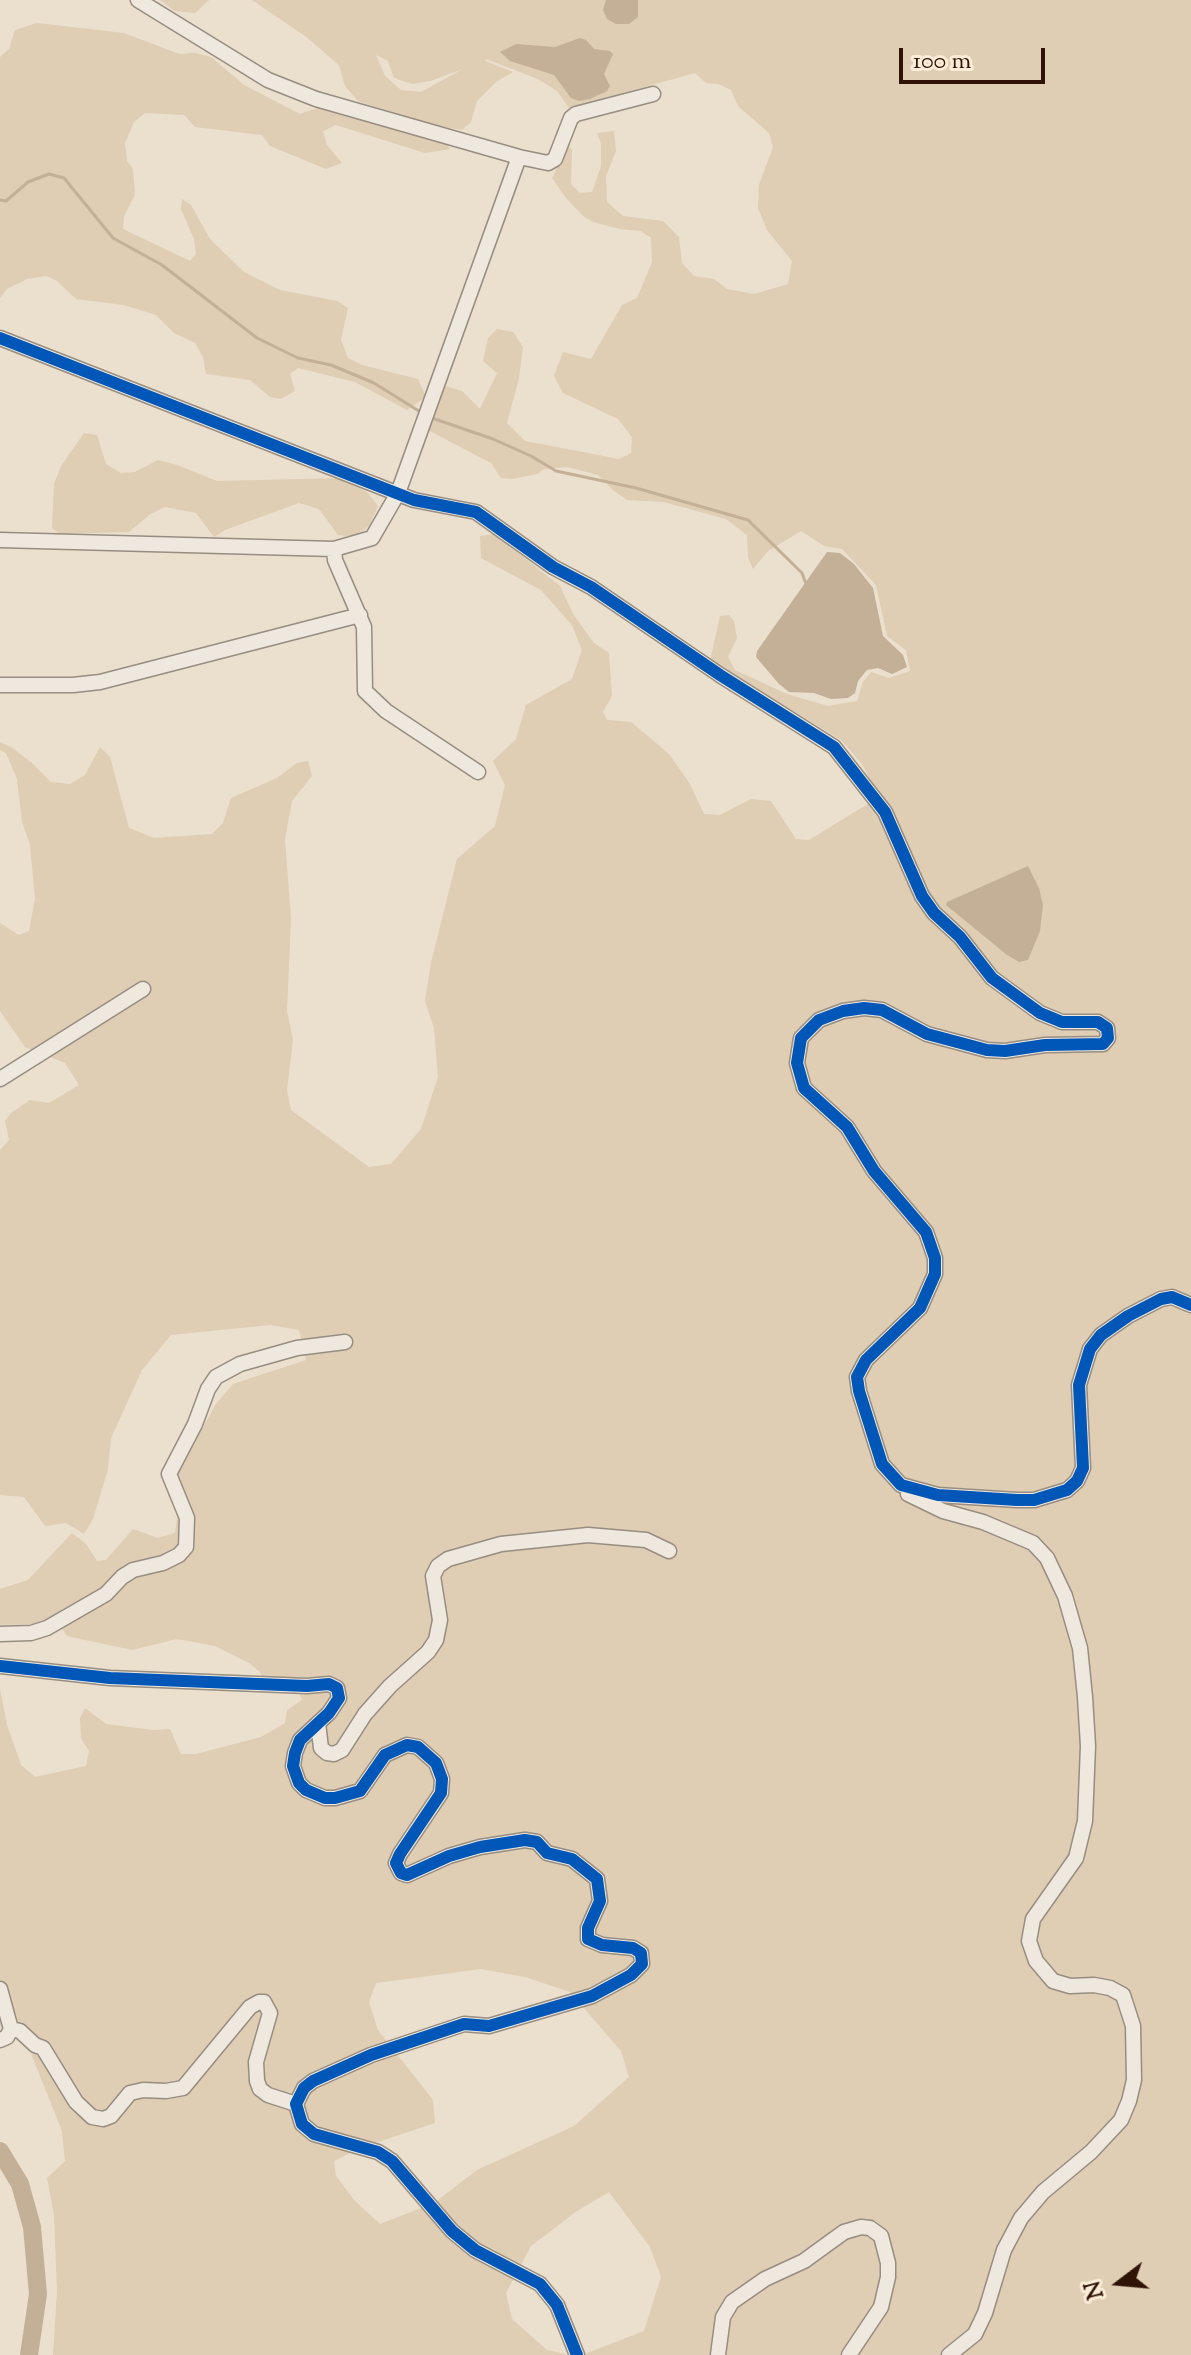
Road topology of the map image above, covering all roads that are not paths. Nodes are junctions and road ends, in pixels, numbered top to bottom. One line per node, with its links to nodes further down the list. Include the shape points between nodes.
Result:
1 (138, 0): 3 (street, via 268,80 316,99)
2 (653, 94): 3 (street, via 576,114 555,159 548,163)
3 (519, 157): 5 (street)
4 (0, 338): 5 (street)
5 (398, 493): 7 (street, via 372,538); 15 (street, via 476,512 827,741 885,812 922,896 992,978 1040,1013 1107,1028 1103,1044 987,1050 927,1034 882,1010 864,1008 819,1020 801,1038 797,1063 804,1088 847,1127 874,1171 926,1232 935,1258 935,1274 920,1308 866,1360 857,1377 882,1464)
6 (0, 540): 7 (street)
7 (334, 549): 8 (street)
8 (360, 615): 9 (street, via 100,682); 10 (street, via 365,691 386,711)
9 (0, 685)
10 (478, 772)
11 (143, 989): 12 (street)
12 (0, 1079)
13 (1191, 1305): 15 (street, via 1172,1297 1151,1304 1101,1335 1090,1349 1079,1385 1083,1468 1067,1490 1017,1500 938,1495)
14 (345, 1342): 17 (street, via 297,1348 240,1364 216,1377 169,1474 187,1518 186,1547 163,1563 133,1570 106,1594 47,1628)
15 (901, 1485): 26 (street, via 932,1506 1033,1543 1047,1558 1065,1596 1080,1648 1085,1697 1085,1821 1076,1858 1033,1919 1029,1941 1036,1961 1053,1981 1110,1988 1123,1995 1133,2026 1134,2080 1121,2120 1021,2218 1004,2250 975,2334)
16 (669, 1551): 19 (street, via 646,1540 588,1535 501,1544 448,1559 433,1576 440,1620 428,1652 365,1714 342,1750 334,1754 321,1748)
17 (0, 1634)
18 (0, 1666): 19 (street, via 110,1678 329,1684 337,1688 339,1698)
19 (318, 1723): 22 (street, via 300,1740 293,1766 299,1783 325,1798 360,1791 396,1748 418,1747 436,1763 441,1793 400,1854 396,1863 401,1873 480,1847 537,1842 547,1853 572,1859 597,1879 600,1901 588,1939 633,1948 644,1958 631,1975 592,1996 489,2026 464,2024 371,2055 313,2081)
20 (0, 1989): 21 (street)
21 (6, 2035): 22 (street, via 20,2031 43,2048 76,2102 92,2117 103,2119 130,2093 183,2088 250,2007 264,2002 270,2013 256,2062 257,2081 268,2095)
22 (296, 2104): 23 (street, via 302,2124 314,2134 392,2161 452,2231 475,2250 540,2284 557,2305)
23 (577, 2355)
24 (718, 2355): 25 (street, via 723,2317 740,2295 804,2261 844,2232 870,2228 881,2236 888,2277 881,2307)
25 (849, 2355)
26 (949, 2355)

